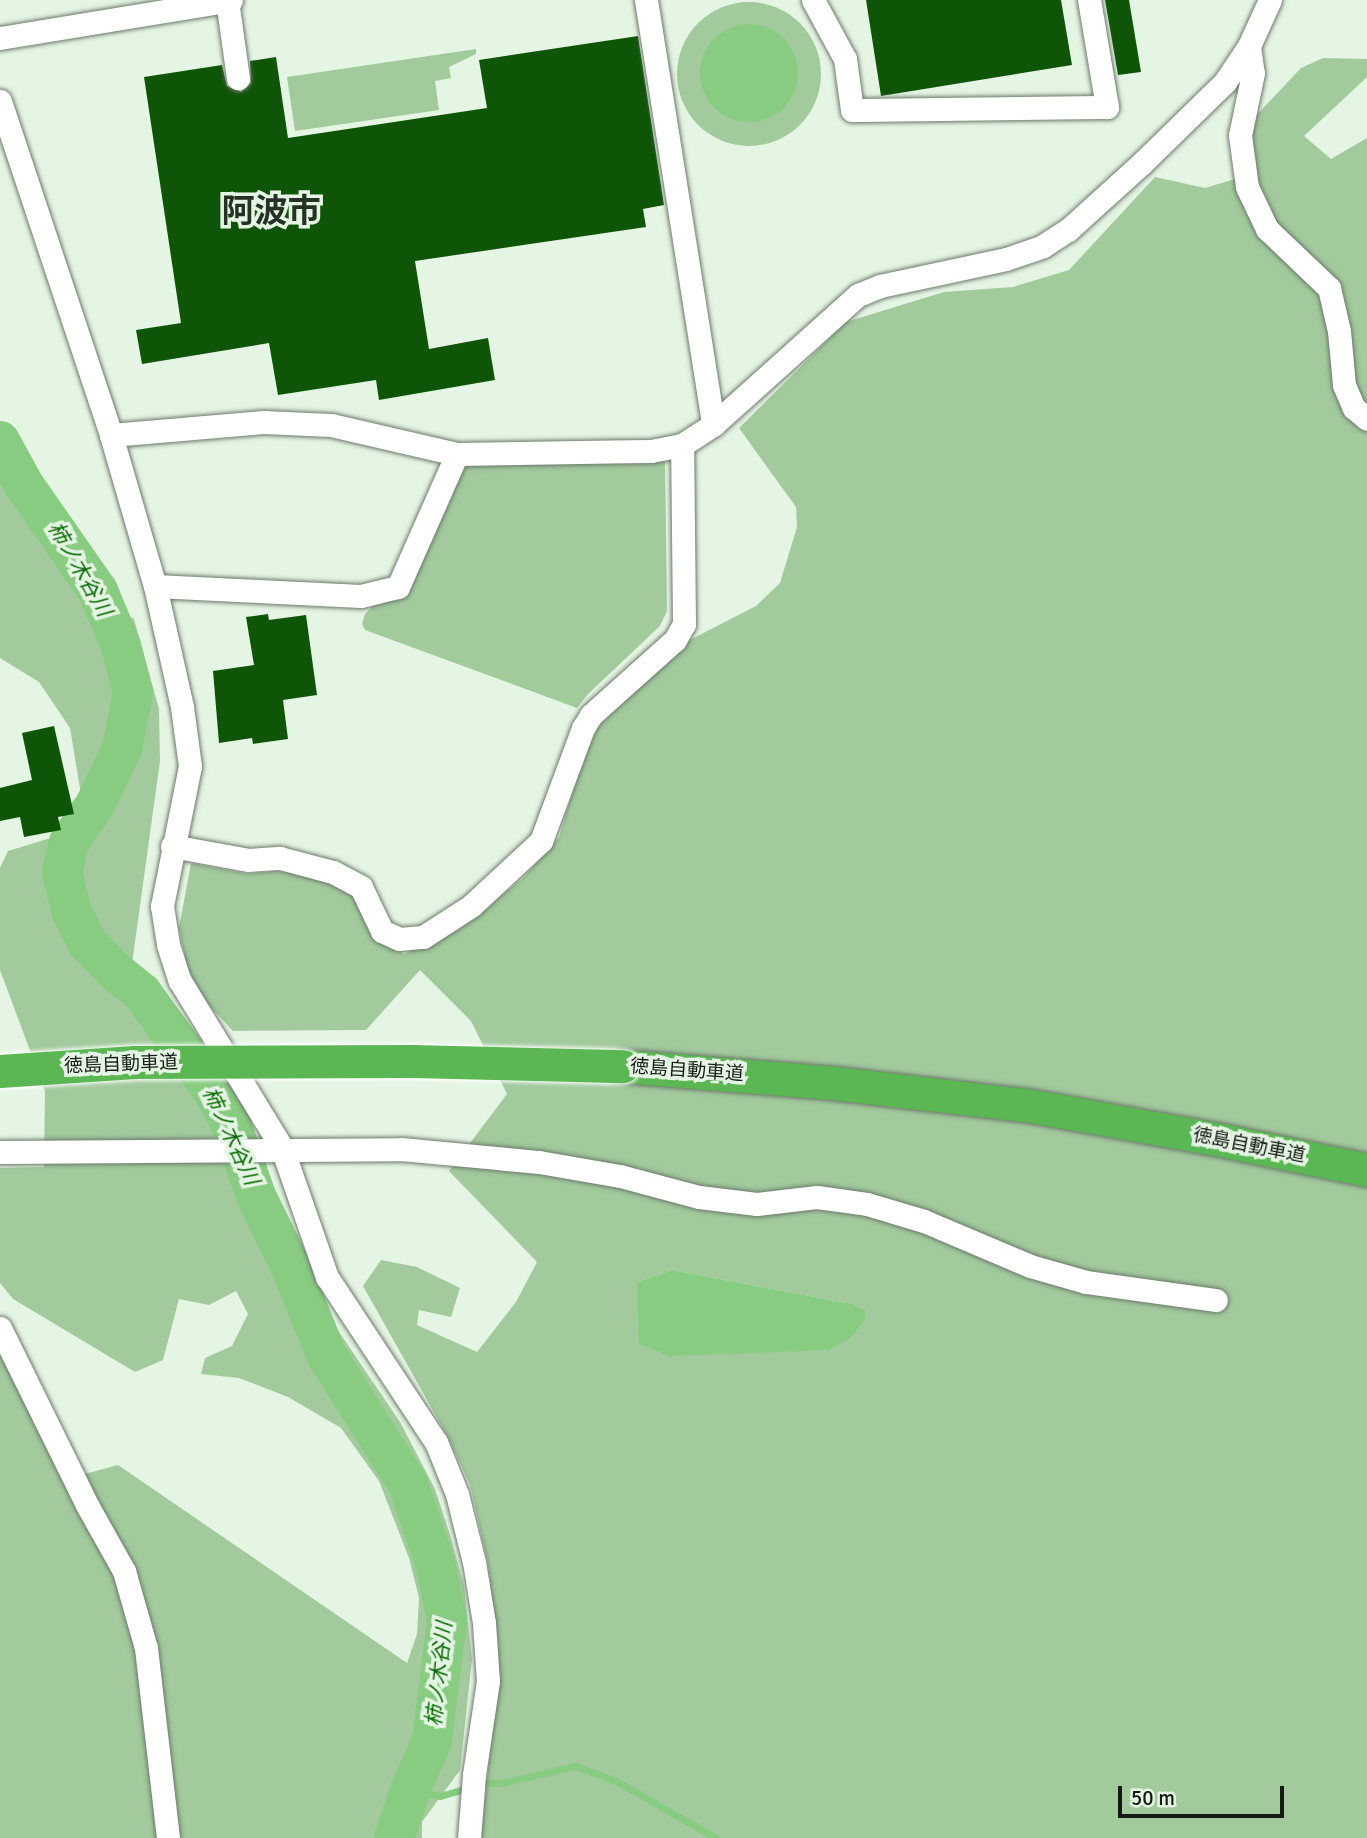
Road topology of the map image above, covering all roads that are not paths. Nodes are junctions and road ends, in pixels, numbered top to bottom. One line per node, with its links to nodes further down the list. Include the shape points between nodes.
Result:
1 (228, 0): 6 (street); 8 (street)
2 (646, 0): 11 (street)
3 (813, 0): 4 (street, via 845,59 852,110 1107,107)
4 (1089, 0)
5 (1270, 0): 7 (street)
6 (0, 38)
7 (1250, 46): 10 (street, via 1253,73 1240,135 1247,187 1267,229 1329,288 1344,385 1354,408); 11 (street, via 1225,82 1068,230 1043,246 1006,260 880,286 858,295)
8 (238, 78)
9 (0, 101): 12 (street)
10 (1367, 419)
11 (713, 425): 13 (street)
12 (111, 435): 14 (street, via 262,422 331,425); 15 (street)
13 (682, 444): 14 (street, via 651,451); 16 (street, via 684,624 675,640 591,715 541,841 471,906 424,937 399,939 382,931 362,887 333,872 280,858 248,860)
14 (457, 454): 15 (street, via 398,587 361,596)
15 (155, 586): 16 (street, via 189,753 188,787)
16 (172, 846): 18 (street, via 162,906 180,981)
17 (0, 1071): 20 (highway, 徳島自動車道, bridge, via 135,1062 622,1066 834,1083 1032,1107)
18 (282, 1148): 19 (street); 21 (street, via 415,1150 539,1162 746,1203 817,1197 867,1204 924,1221 1030,1266 1086,1282); 24 (street, via 327,1277 436,1442 457,1494 474,1562 488,1681)
19 (0, 1152)
20 (1367, 1170)
21 (1216, 1300)
22 (0, 1328): 23 (street, via 124,1571 146,1648)
23 (168, 1838)
24 (469, 1838)

